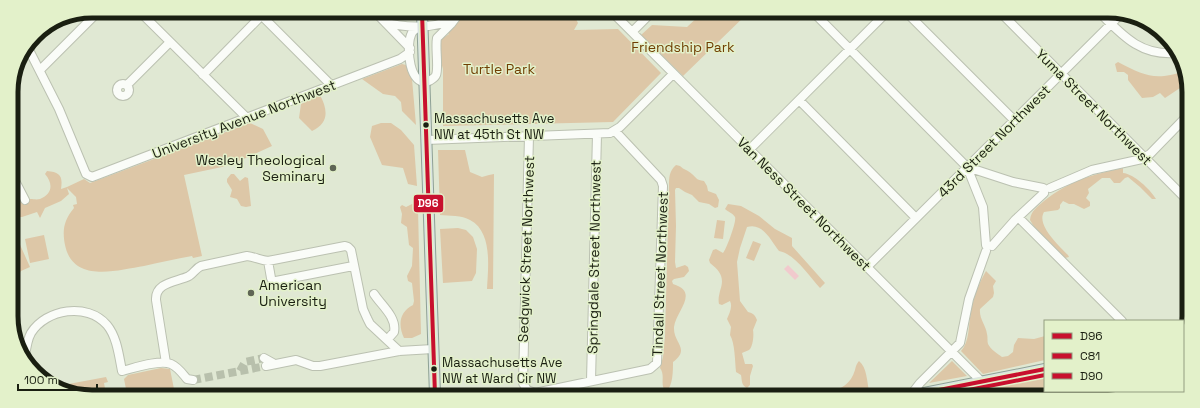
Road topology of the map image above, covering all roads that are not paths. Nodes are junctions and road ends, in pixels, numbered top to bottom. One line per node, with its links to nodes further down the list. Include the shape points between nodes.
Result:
1 (92, 18): 28 (street)
2 (146, 18): 21 (street)
3 (257, 18): 31 (street)
4 (267, 18): 34 (street)
5 (381, 18): 17 (street)
6 (422, 18): 19 (main road)
7 (452, 18): 19 (street, via 445,23)
8 (455, 18): 32 (street, via 437,38 437,73 432,79)
9 (618, 18): 20 (street, Van Ness Street Northwest)
10 (645, 18): 20 (street)
11 (819, 18): 22 (street)
12 (881, 18): 22 (street)
13 (912, 18): 37 (street)
14 (1005, 18): 30 (street, Yuma Street Northwest)
15 (1105, 18): 18 (street)
16 (1116, 19): 18 (street, 43rd Street Northwest)
17 (385, 22): 19 (street, via 394,25); 23 (street)
18 (1111, 24): 25 (street, via 1141,48); 30 (street, 43rd Street Northwest)
19 (422, 26): 23 (street, via 412,33); 32 (main road)
20 (632, 32): 29 (street, Van Ness Street Northwest)
21 (170, 42): 31 (street); 33 (street)
22 (850, 49): 35 (street); 45 (street)
23 (410, 50): 26 (street, University Avenue Northwest); 27 (street)
24 (30, 52): 28 (street)
25 (1170, 53)
26 (400, 58): 27 (street); 34 (street, University Avenue Northwest)
27 (410, 64): 32 (street, via 412,72)
28 (40, 70): 36 (street, University Avenue Northwest, via 66,123 87,176 95,176)
29 (674, 74): 39 (street); 43 (street, Van Ness Street Northwest)
30 (1061, 74): 37 (street, 43rd Street Northwest); 44 (street, Yuma Street Northwest)
31 (203, 75): 36 (street)
32 (424, 82): 42 (main road)
33 (127, 85)
34 (331, 85): 36 (street, University Avenue Northwest)
35 (799, 100): 43 (street); 51 (street)
36 (247, 118)
37 (1014, 120): 45 (street, 43rd Street Northwest)
38 (1182, 121): 44 (street)
39 (615, 131): 40 (street); 67 (street, Tindall Street Northwest, via 663,182 657,359 655,366 650,369)
40 (597, 134): 41 (street); 67 (street, Springdale Street Northwest)
41 (529, 136): 42 (street); 70 (street, Sedgwick Street Northwest, via 523,385)
42 (426, 140): 59 (main road)
43 (750, 149): 55 (street, Van Ness Street Northwest)
44 (1145, 158): 47 (street, via 1096,169); 48 (street, Yuma Street Northwest)
45 (967, 167): 47 (street); 51 (street, 43rd Street Northwest); 52 (street, via 983,207)
46 (18, 187): 49 (street)
47 (1046, 190): 50 (street)
48 (1182, 195)
49 (25, 200)
50 (1018, 217): 52 (street); 57 (street)
51 (916, 218): 55 (street, 43rd Street Northwest)
52 (988, 247): 62 (street, via 969,299 961,340)
53 (268, 261): 54 (street, via 345,246 351,250); 54 (street, via 273,281); 64 (street, via 248,256 202,266 194,273 157,291 156,300)
54 (353, 262): 58 (street, via 363,309 370,324)
55 (867, 267): 62 (street, Van Ness Street Northwest)
56 (374, 294): 58 (street, via 394,322 394,332)
57 (1121, 320)
58 (387, 340): 61 (street)
59 (433, 349): 61 (street); 69 (main road)
60 (26, 350): 64 (street, via 29,337 46,318 83,311 102,320 108,327 115,340 122,371)
61 (399, 351): 63 (street, via 320,366 296,360)
62 (951, 352): 68 (street, Van Ness Street Northwest); 72 (street)
63 (268, 362)
64 (166, 363): 66 (street, via 179,369 187,379)
65 (1044, 370): 68 (main road)
66 (193, 380)
67 (591, 381): 71 (street, Sedgwick Street Northwest)
68 (982, 382): 73 (main road); 74 (main road, Van Ness Street Northwest)
69 (435, 390)
70 (528, 390)
71 (547, 390)
72 (915, 390)
73 (941, 390)
74 (990, 390)

